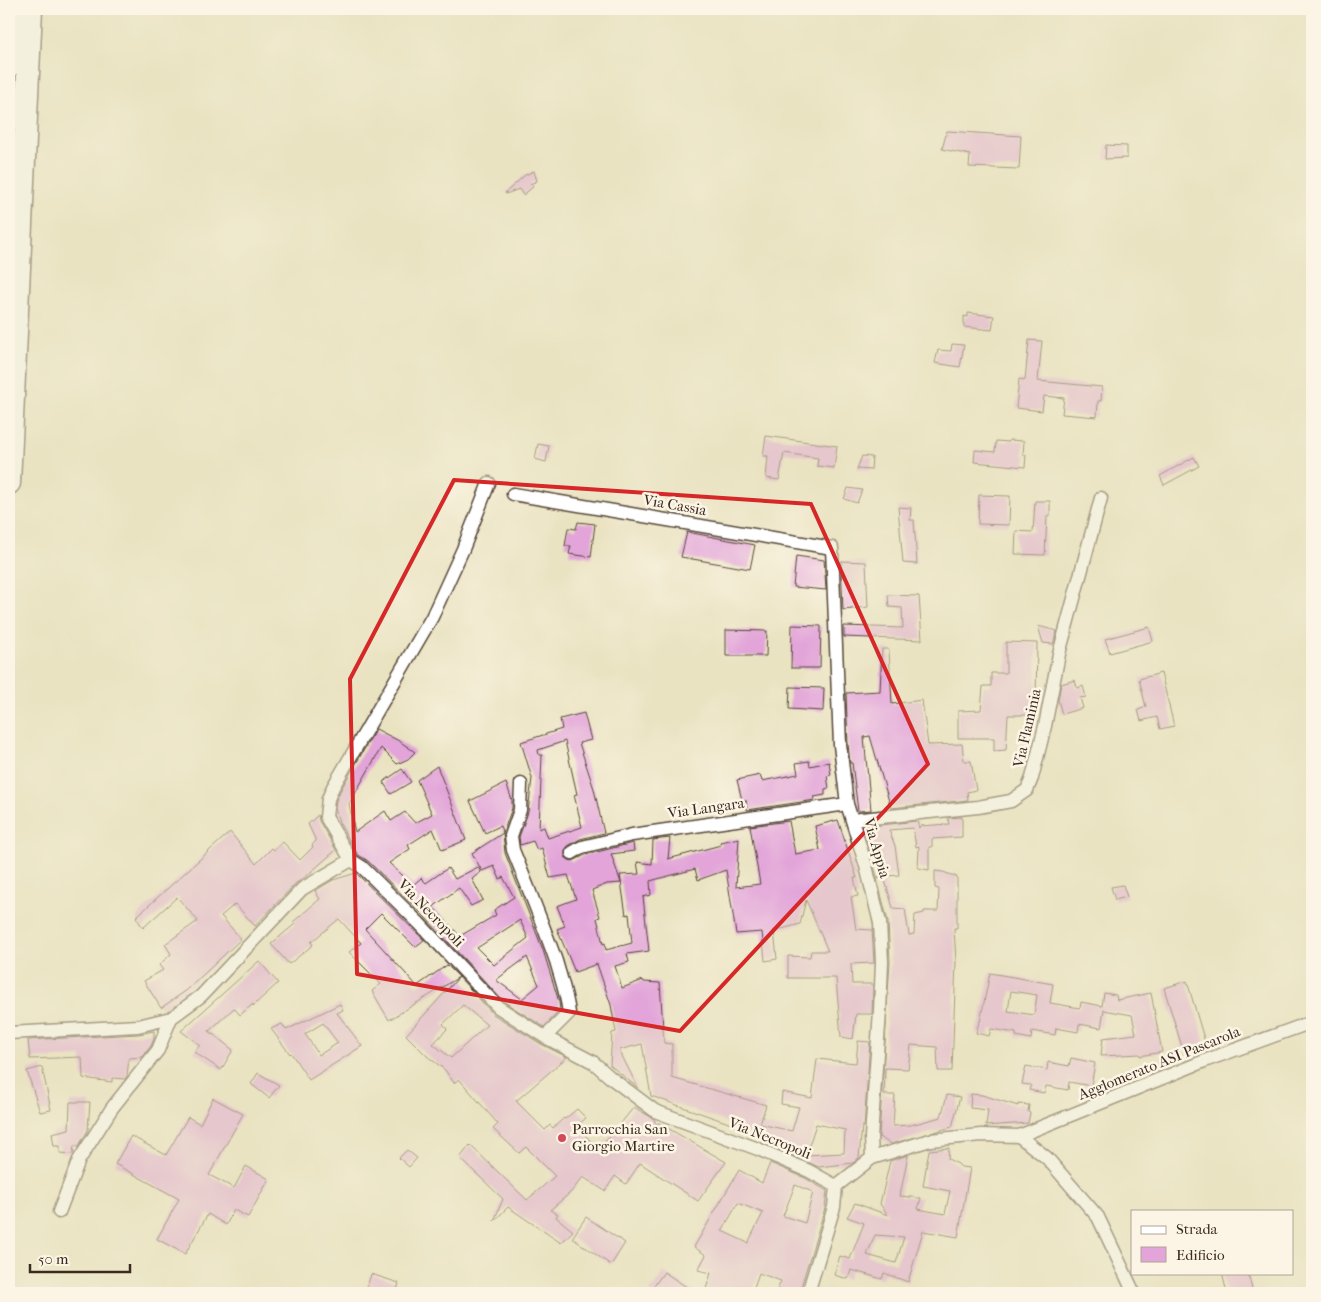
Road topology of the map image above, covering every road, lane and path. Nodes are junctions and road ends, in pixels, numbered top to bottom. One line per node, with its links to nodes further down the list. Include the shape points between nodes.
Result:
1 (26, 10): 2 (highway); 3 (highway)
2 (9, 66)
3 (9, 483)
4 (489, 483): 12 (street, via 432,616 330,793 326,817)
5 (513, 494): 7 (street, Via Cassia)
6 (1101, 498): 10 (street, Via Flaminia, via 1027,790 1011,801 978,807)
7 (832, 548): 9 (street, Via Appia, via 840,745)
8 (521, 784): 16 (street, via 520,810 511,836 513,850 548,938 569,1013)
9 (846, 804): 10 (street, Via Appia); 11 (street, Via Langara, via 632,835 582,847)
10 (852, 820): 18 (street, Via Appia, via 880,922 882,962)
11 (572, 853)
12 (351, 860): 13 (street, via 302,889 200,996); 16 (street, Via Necropoli, via 419,923 498,1007)
13 (171, 1018): 15 (street, via 138,1026); 20 (street, via 158,1050 112,1108 79,1160)
14 (1312, 1022): 17 (street, Agglomerato ASI Pascarola, via 1207,1060)
15 (9, 1033)
16 (545, 1037): 19 (street, Via Necropoli, via 593,1062 655,1110 809,1171)
17 (1019, 1136): 18 (street, via 981,1135 930,1140); 22 (street, via 1048,1158 1098,1217)
18 (872, 1158): 19 (street)
19 (836, 1186): 21 (street, via 834,1208)
20 (59, 1212)
21 (808, 1293)
22 (1134, 1293)

